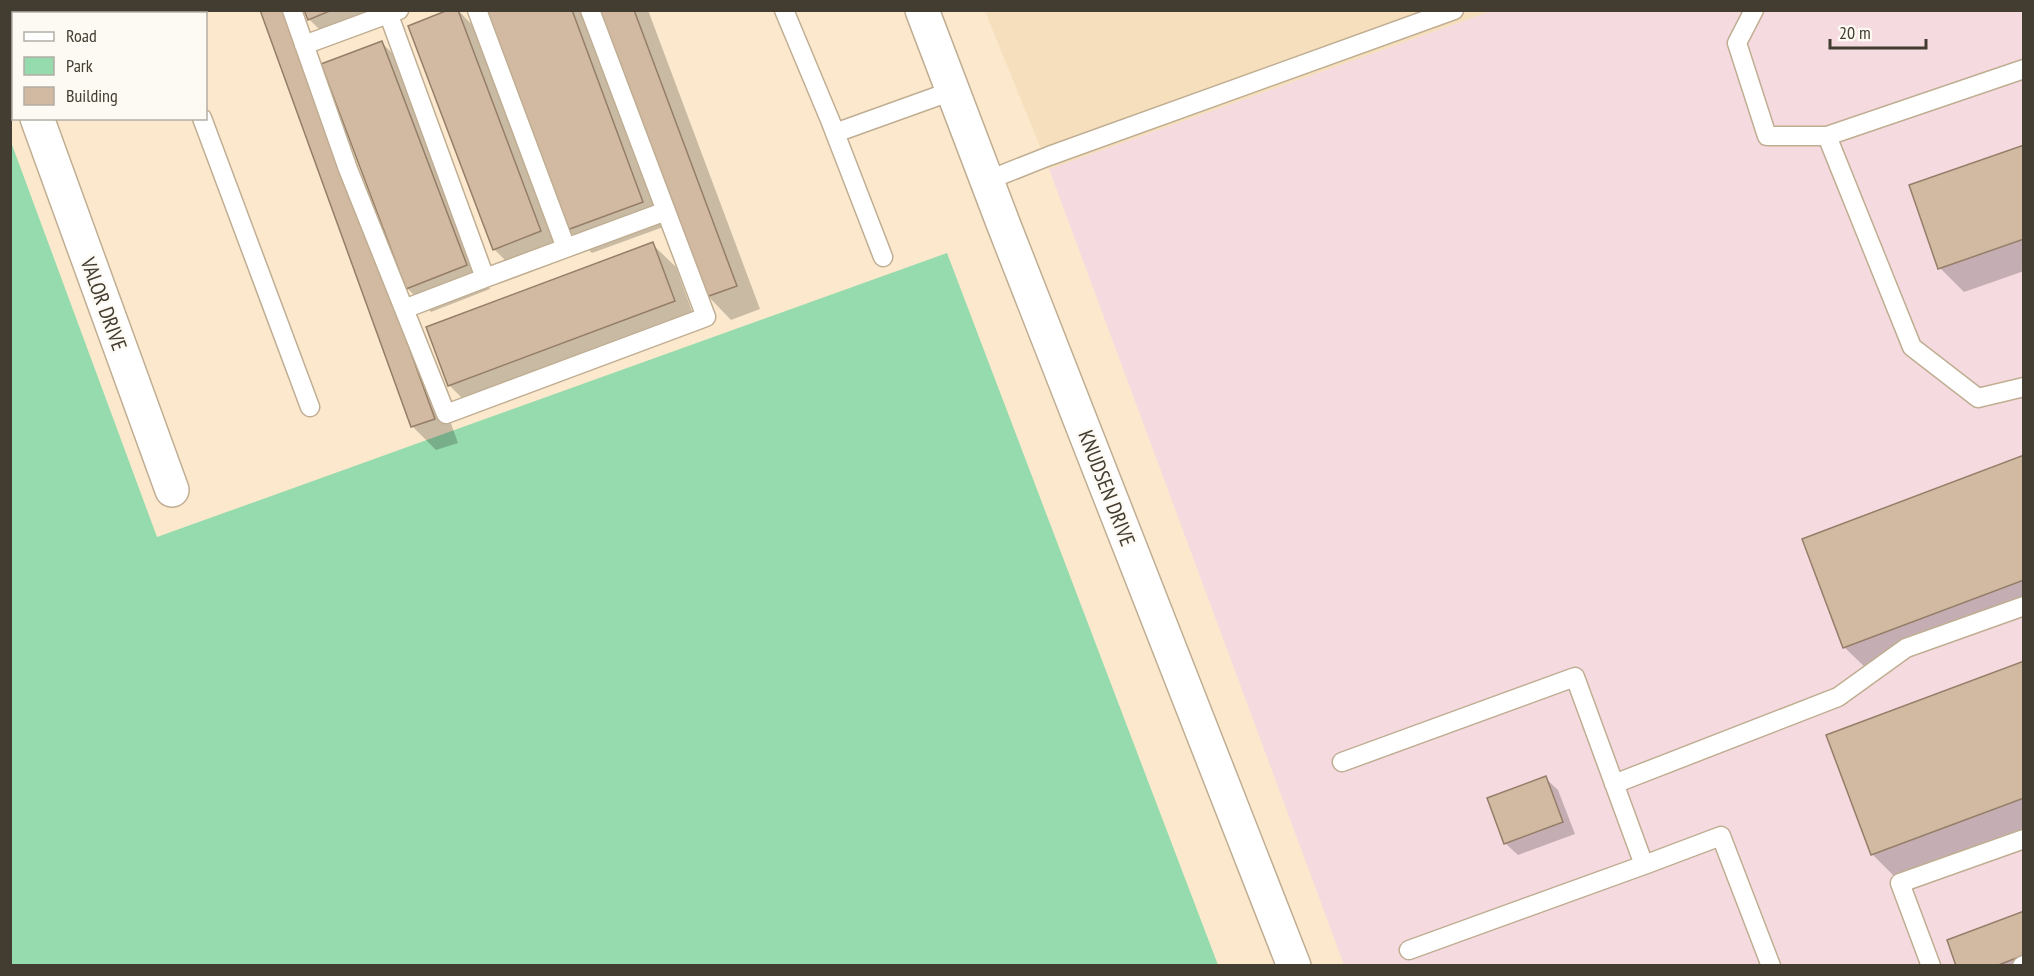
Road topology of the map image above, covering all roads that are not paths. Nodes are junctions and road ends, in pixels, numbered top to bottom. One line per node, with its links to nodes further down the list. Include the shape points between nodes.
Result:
1 (292, 10): 9 (lane)
2 (477, 10): 18 (lane)
3 (590, 10): 17 (lane)
4 (784, 10): 14 (lane)
5 (922, 10): 11 (main road, KNUDSEN DRIVE)
6 (1454, 10): 16 (lane)
7 (1754, 10): 15 (lane, via 1737,43 1767,136)
8 (391, 12): 9 (lane); 20 (lane)
9 (304, 45): 21 (lane)
10 (2024, 69): 15 (lane)
11 (952, 91): 14 (lane); 16 (main road, KNUDSEN DRIVE)
12 (37, 120): 24 (main road, VALOR DRIVE)
13 (203, 120): 23 (lane)
14 (835, 133): 19 (lane)
15 (1827, 136): 22 (lane, via 1912,347 1978,398)
16 (986, 181): 31 (main road, KNUDSEN DRIVE)
17 (666, 211): 18 (lane); 21 (lane, via 706,317 446,414)
18 (566, 248): 20 (lane)
19 (883, 257)
20 (486, 278): 21 (lane)
21 (404, 309)
22 (2024, 387)
23 (310, 407)
24 (172, 490)
25 (2024, 606): 27 (lane, via 1906,648 1838,697)
26 (1342, 762): 27 (lane, via 1575,677)
27 (1614, 784): 29 (lane)
28 (2024, 839): 33 (lane, via 1900,883)
29 (1644, 865): 30 (lane); 32 (lane, via 1721,836)
30 (1409, 950)
31 (1294, 966)
32 (1771, 966)
33 (1931, 966)

